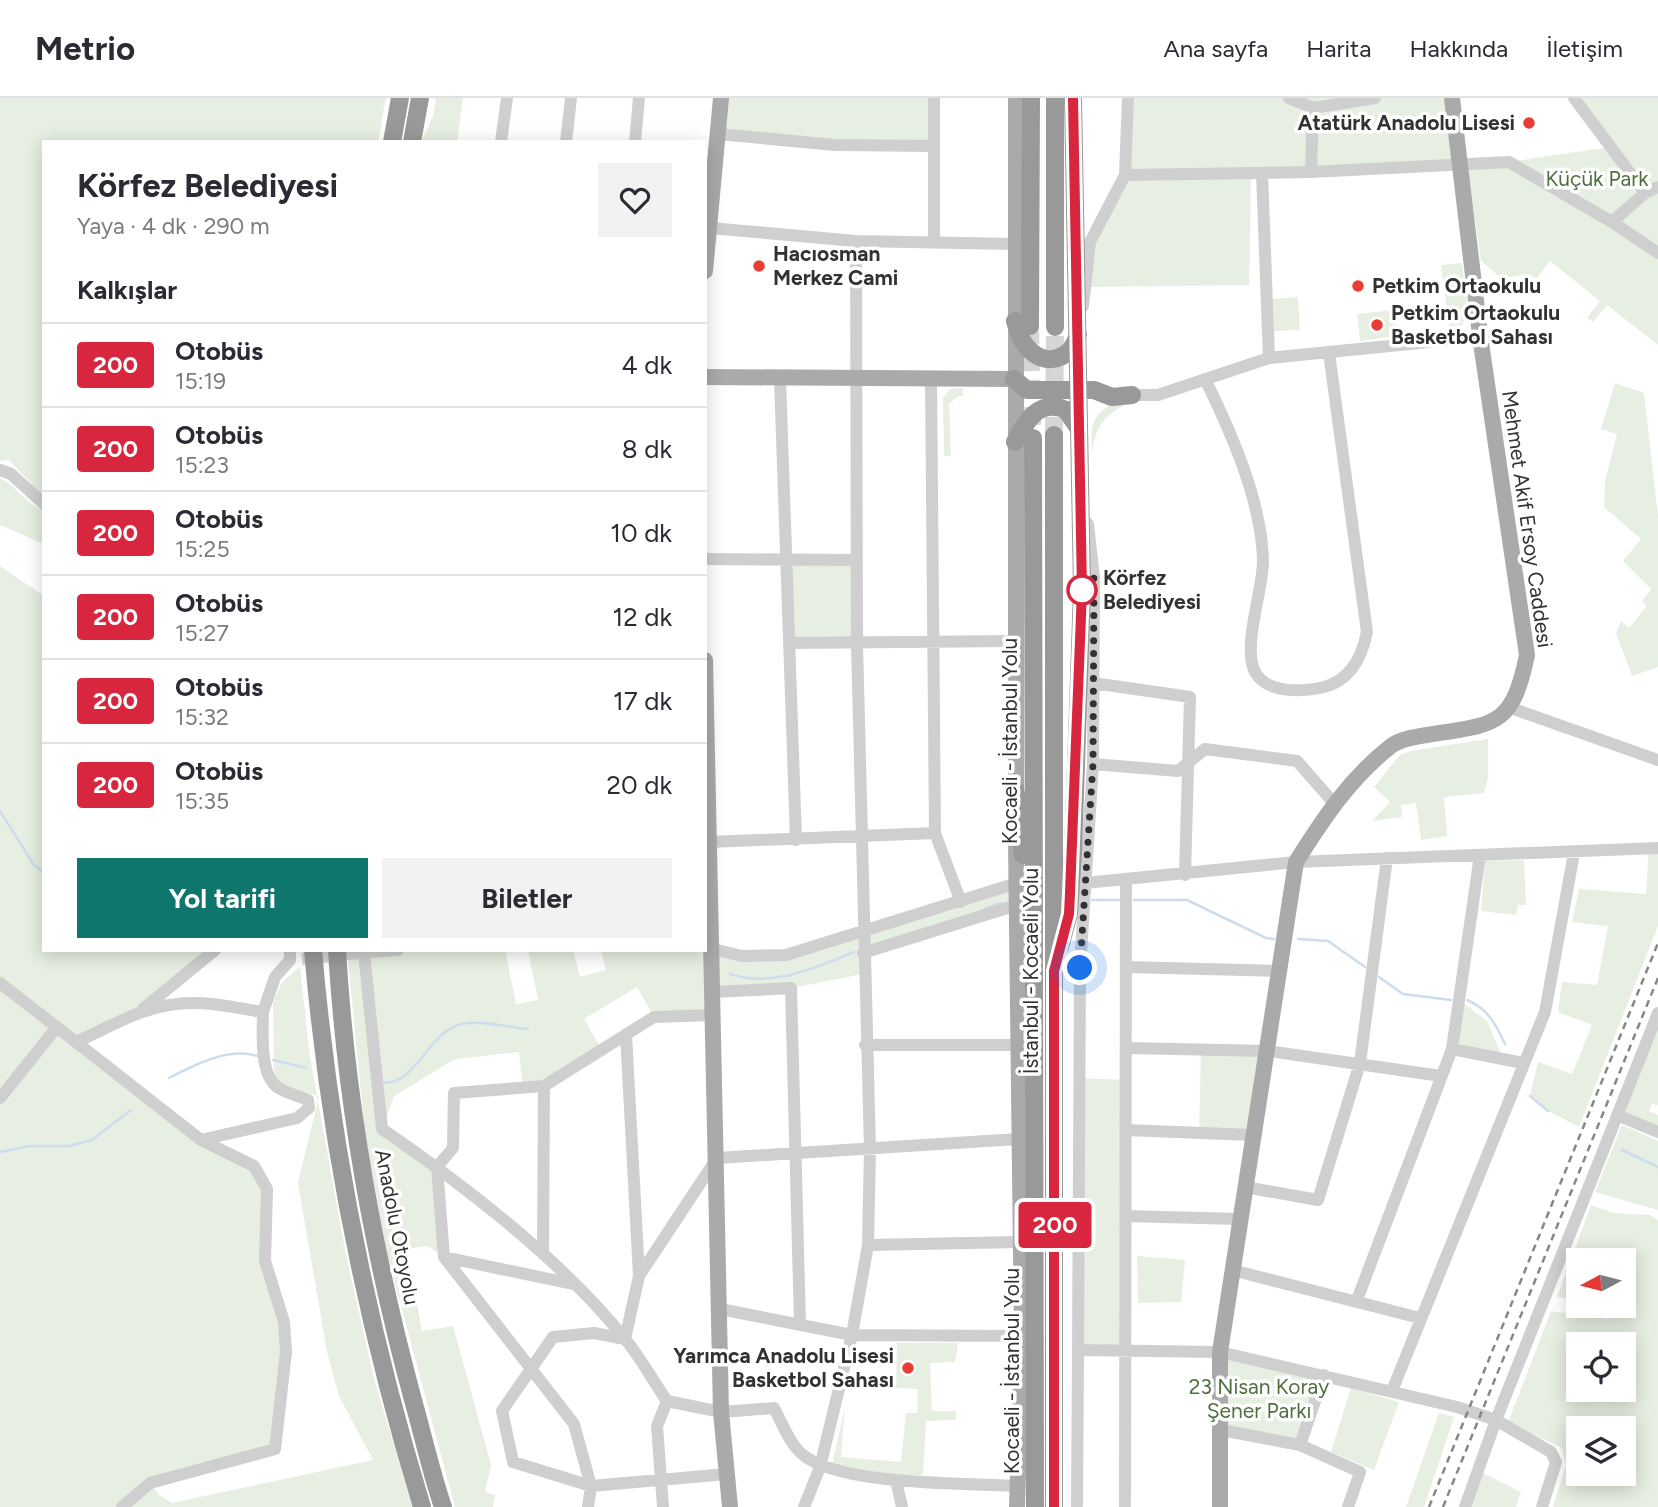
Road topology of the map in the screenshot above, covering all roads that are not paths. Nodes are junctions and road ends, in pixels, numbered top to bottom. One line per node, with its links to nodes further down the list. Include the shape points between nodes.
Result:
1 (400, 98): 19 (highway)
2 (420, 98): 20 (highway)
3 (507, 98): 21 (street)
4 (571, 98): 22 (street)
5 (639, 98): 23 (street)
6 (721, 98): 18 (main road)
7 (933, 98): 24 (street)
8 (1016, 98): 35 (main road)
9 (1031, 98): 38 (highway)
10 (1055, 98): 39 (highway)
11 (1073, 98): 40 (highway)
12 (1128, 98): 28 (street)
13 (1289, 98): 17 (street)
14 (1375, 98): 17 (street)
15 (1452, 98): 25 (main road, Mehmet Akif Ersoy Caddesi)
16 (1574, 98): 30 (street)
17 (1313, 108): 26 (street)
18 (718, 134): 24 (street, via 835,145); 32 (main road)
19 (392, 140)
20 (412, 140)
21 (501, 140)
22 (566, 140)
23 (635, 140)
24 (934, 146): 34 (street)
25 (1458, 164): 26 (street); 31 (street, via 1509,162); 41 (main road, Mehmet Akif Ersoy Caddesi)
26 (1311, 172): 27 (street)
27 (1262, 173): 28 (street); 43 (street)
28 (1125, 175): 40 (street, via 1090,242)
29 (1658, 187): 30 (street)
30 (1645, 193): 31 (street)
31 (1612, 222): 37 (street)
32 (710, 228): 33 (street); 36 (main road)
33 (856, 241): 34 (street); 47 (street)
34 (934, 242): 35 (street)
35 (1015, 244): 38 (main road)
36 (707, 253)
37 (1658, 253)
38 (1022, 323): 40 (highway, via 1026,346 1041,358 1068,354); 48 (main road)
39 (1055, 327)
40 (1079, 332): 50 (highway, via 1086,364)
41 (1480, 337): 42 (street); 67 (main road, Mehmet Akif Ersoy Caddesi, via 1527,655)
42 (1329, 353): 43 (street); 49 (street, via 1367,632 1355,667 1342,679 1311,690 1280,689 1256,675 1252,646 1262,574 1260,542 1245,472)
43 (1269, 358): 49 (street)
44 (707, 377): 46 (main road)
45 (931, 378): 47 (main road); 48 (main road); 63 (street)
46 (780, 379): 47 (main road); 60 (street)
47 (856, 379): 61 (street)
48 (1014, 379): 50 (highway, via 1027,390); 55 (main road)
49 (1205, 379): 51 (street, via 1158,395)
50 (1084, 382): 51 (highway); 52 (highway); 53 (highway)
51 (1132, 395): 52 (highway)
52 (1112, 397): 53 (highway, via 1094,404)
53 (1079, 429): 55 (highway, via 1066,410 1049,406 1034,413); 56 (highway)
54 (1054, 435): 99 (highway, İstanbul - Kocaeli Yolu)
55 (1024, 440): 62 (main road); 90 (highway, Kocaeli - İstanbul Yolu)
56 (1079, 469): 66 (street, via 1094,578); 99 (highway, via 1082,590 1073,852 1069,914)
57 (0, 470): 58 (street, via 11,474)
58 (42, 502)
59 (707, 559): 60 (street)
60 (786, 559): 61 (street); 64 (street)
61 (857, 560): 65 (street)
62 (1015, 641): 63 (street); 71 (main road)
63 (933, 642): 65 (street); 74 (street)
64 (789, 643): 65 (street); 76 (street)
65 (857, 644): 75 (street)
66 (1093, 683): 69 (street, via 1190,697); 70 (street)
67 (1511, 708): 68 (street); 72 (main road, via 1478,726 1393,744)
68 (1658, 760)
69 (1188, 762): 70 (street, via 1178,771); 72 (street, via 1205,749 1297,761); 83 (street)
70 (1093, 764): 86 (street)
71 (1015, 789): 85 (main road); 90 (highway)
72 (1333, 802): 82 (main road)
73 (707, 816): 77 (main road)
74 (934, 833): 75 (street); 87 (street)
75 (860, 838): 76 (street); 89 (street)
76 (796, 840): 77 (street)
77 (709, 842): 91 (main road)
78 (1658, 848): 79 (street)
79 (1574, 853): 80 (street); 116 (street, via 1545,1012)
80 (1480, 855): 81 (street); 113 (street)
81 (1387, 858): 82 (street); 115 (street)
82 (1296, 862): 83 (street); 100 (main road)
83 (1185, 876): 84 (street)
84 (1126, 880): 86 (street); 98 (street)
85 (1017, 883): 87 (street); 88 (main road)
86 (1085, 883): 147 (street, via 1080,968)
87 (961, 902): 89 (street)
88 (1017, 905): 96 (street); 111 (main road)
89 (862, 934): 91 (street, via 786,955 742,956); 96 (street)
90 (1033, 946): 173 (highway, Kocaeli - İstanbul Yolu)
91 (708, 948): 102 (main road)
92 (213, 952): 106 (street)
93 (342, 952): 95 (street); 166 (highway, Anadolu Otoyolu, via 347,1069 365,1191 381,1273)
94 (375, 952): 95 (street)
95 (364, 953): 129 (street, via 382,1129)
96 (863, 953): 110 (street)
97 (295, 954): 103 (street, via 270,988); 165 (highway, Anadolu Otoyolu, via 328,1081 363,1285)
98 (1127, 967): 100 (street); 112 (street)
99 (1054, 971): 174 (highway, İstanbul - Kocaeli Yolu)
100 (1279, 971): 114 (main road)
101 (0, 983): 107 (street)
102 (713, 992): 105 (main road); 127 (street, via 791,988)
103 (263, 1012): 106 (street, via 185,1003); 125 (street, via 272,1080 279,1088 308,1100 309,1108 297,1118)
104 (1658, 1013): 120 (street)
105 (714, 1015): 108 (street, via 654,1017); 128 (main road)
106 (135, 1016): 109 (street)
107 (57, 1027): 109 (street); 119 (street)
108 (625, 1034): 118 (street); 138 (street)
109 (76, 1042): 125 (street)
110 (865, 1045): 111 (street); 126 (street)
111 (1018, 1045): 124 (main road)
112 (1127, 1048): 114 (street); 121 (street)
113 (1452, 1049): 116 (street); 117 (street)
114 (1268, 1051): 115 (street); 123 (main road)
115 (1360, 1063): 117 (street); 130 (street, via 1318,1200)
116 (1523, 1063): 142 (street)
117 (1441, 1076): 140 (street)
118 (544, 1086): 129 (street, via 454,1093 453,1148); 135 (street)
119 (0, 1098)
120 (1617, 1115): 122 (street); 155 (street)
121 (1126, 1130): 123 (street); 131 (street)
122 (1658, 1132)
123 (1252, 1135): 130 (main road)
124 (1019, 1139): 126 (street); 133 (main road)
125 (201, 1140): 164 (street, via 254,1166 267,1189 265,1261 284,1322 286,1352 275,1450 150,1483)
126 (870, 1149): 127 (street); 134 (street)
127 (796, 1154): 128 (street); 143 (street)
128 (717, 1157): 138 (street); 141 (main road)
129 (437, 1167): 135 (street); 136 (street)
130 (1245, 1187): 132 (main road)
131 (1125, 1216): 132 (street); 148 (street)
132 (1240, 1219): 137 (main road)
133 (1021, 1242): 134 (street); 145 (main road)
134 (868, 1245): 144 (street)
135 (543, 1254): 139 (street)
136 (444, 1257): 139 (street); 150 (street)
137 (1232, 1270): 140 (street); 149 (main road)
138 (639, 1276): 146 (street)
139 (573, 1284): 146 (street)
140 (1357, 1300): 142 (street)
141 (720, 1309): 143 (street); 154 (main road)
142 (1420, 1318): 152 (street)
143 (800, 1323): 144 (street)
144 (852, 1335): 145 (street); 158 (street)
145 (1022, 1336): 163 (main road)
146 (625, 1339): 150 (street, via 594,1333 553,1337); 153 (street)
147 (1078, 1350): 148 (street); 175 (street)
148 (1124, 1350): 149 (street); 176 (street)
149 (1220, 1352): 151 (street); 156 (main road)
150 (531, 1370): 162 (street, via 574,1424); 162 (street, via 502,1410 513,1462)
151 (1324, 1375): 152 (street); 157 (street)
152 (1392, 1391): 155 (street)
153 (667, 1401): 154 (street); 161 (street, via 657,1426)
154 (721, 1412): 158 (street, via 775,1408 800,1453); 159 (main road)
155 (1496, 1420): 179 (street); 180 (street, via 1555,1457)
156 (1221, 1430): 157 (street); 177 (main road)
157 (1300, 1445): 178 (street, via 1360,1472)
158 (820, 1467): 160 (street); 170 (street)
159 (727, 1474): 161 (street); 169 (main road)
160 (896, 1480): 163 (street); 171 (street)
161 (661, 1481): 162 (street); 168 (street)
162 (591, 1486): 167 (street)
163 (1018, 1486): 172 (main road)
164 (122, 1507)
165 (422, 1507)
166 (443, 1507)
167 (588, 1507)
168 (663, 1507)
169 (730, 1507)
170 (804, 1507)
171 (902, 1507)
172 (1017, 1507)
173 (1035, 1507)
174 (1054, 1507)
175 (1077, 1507)
176 (1125, 1507)
177 (1220, 1507)
178 (1348, 1507)
179 (1465, 1507)
180 (1542, 1507)

